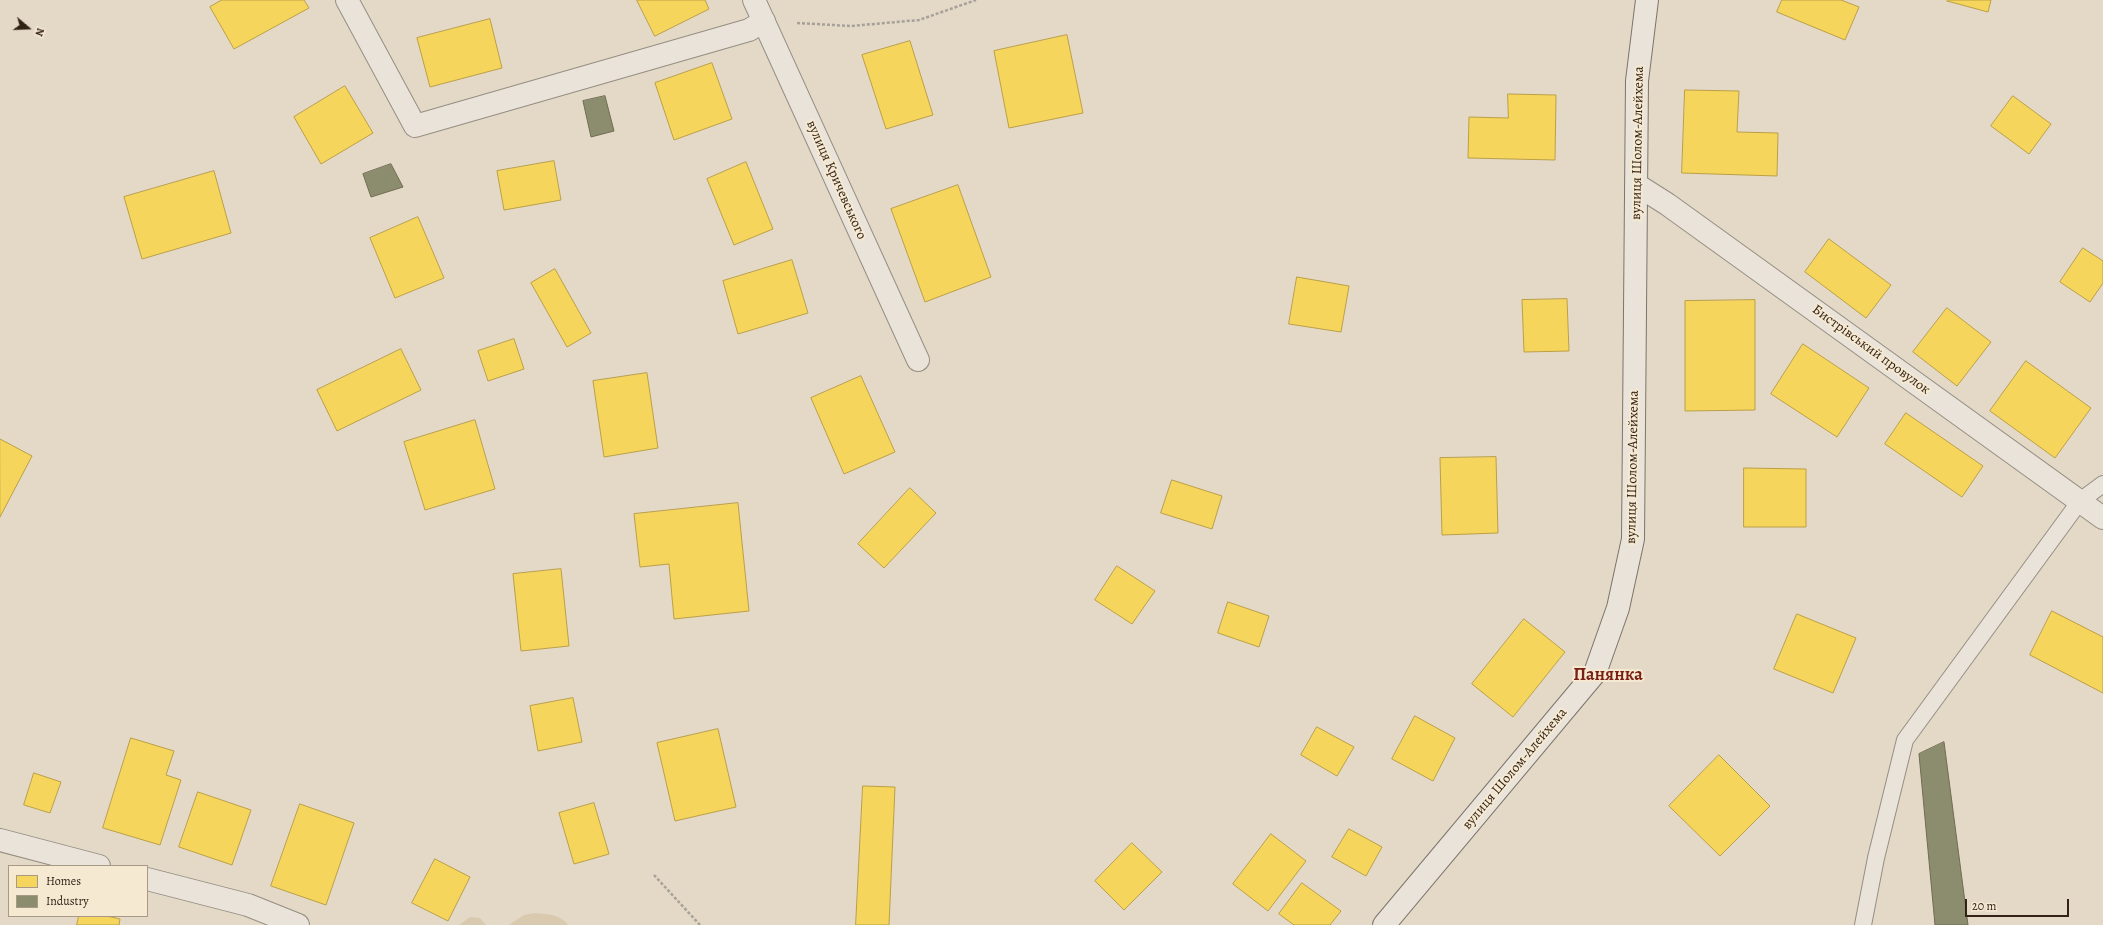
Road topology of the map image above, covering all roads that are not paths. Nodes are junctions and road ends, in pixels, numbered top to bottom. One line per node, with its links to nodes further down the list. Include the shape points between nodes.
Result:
1 (347, 0): 4 (street, via 415,126 749,30)
2 (754, 0): 4 (street, вулиця Кричевського)
3 (1647, 0): 5 (street, вулиця Шолом-Алейхема, via 1637,81)
4 (764, 21): 6 (street, вулиця Кричевського)
5 (1636, 185): 8 (street, Бистрівський провулок); 14 (street, вулиця Шолом-Алейхема, via 1633,539 1618,608 1595,673)
6 (918, 360)
7 (2103, 484): 8 (lane)
8 (2080, 501): 9 (street, Бистрівський провулок); 15 (lane, via 1905,740 1876,858)
9 (2103, 518)
10 (0, 840): 11 (street)
11 (95, 865)
12 (148, 879): 13 (street, via 248,905)
13 (298, 925)
14 (1384, 925)
15 (1863, 925)

